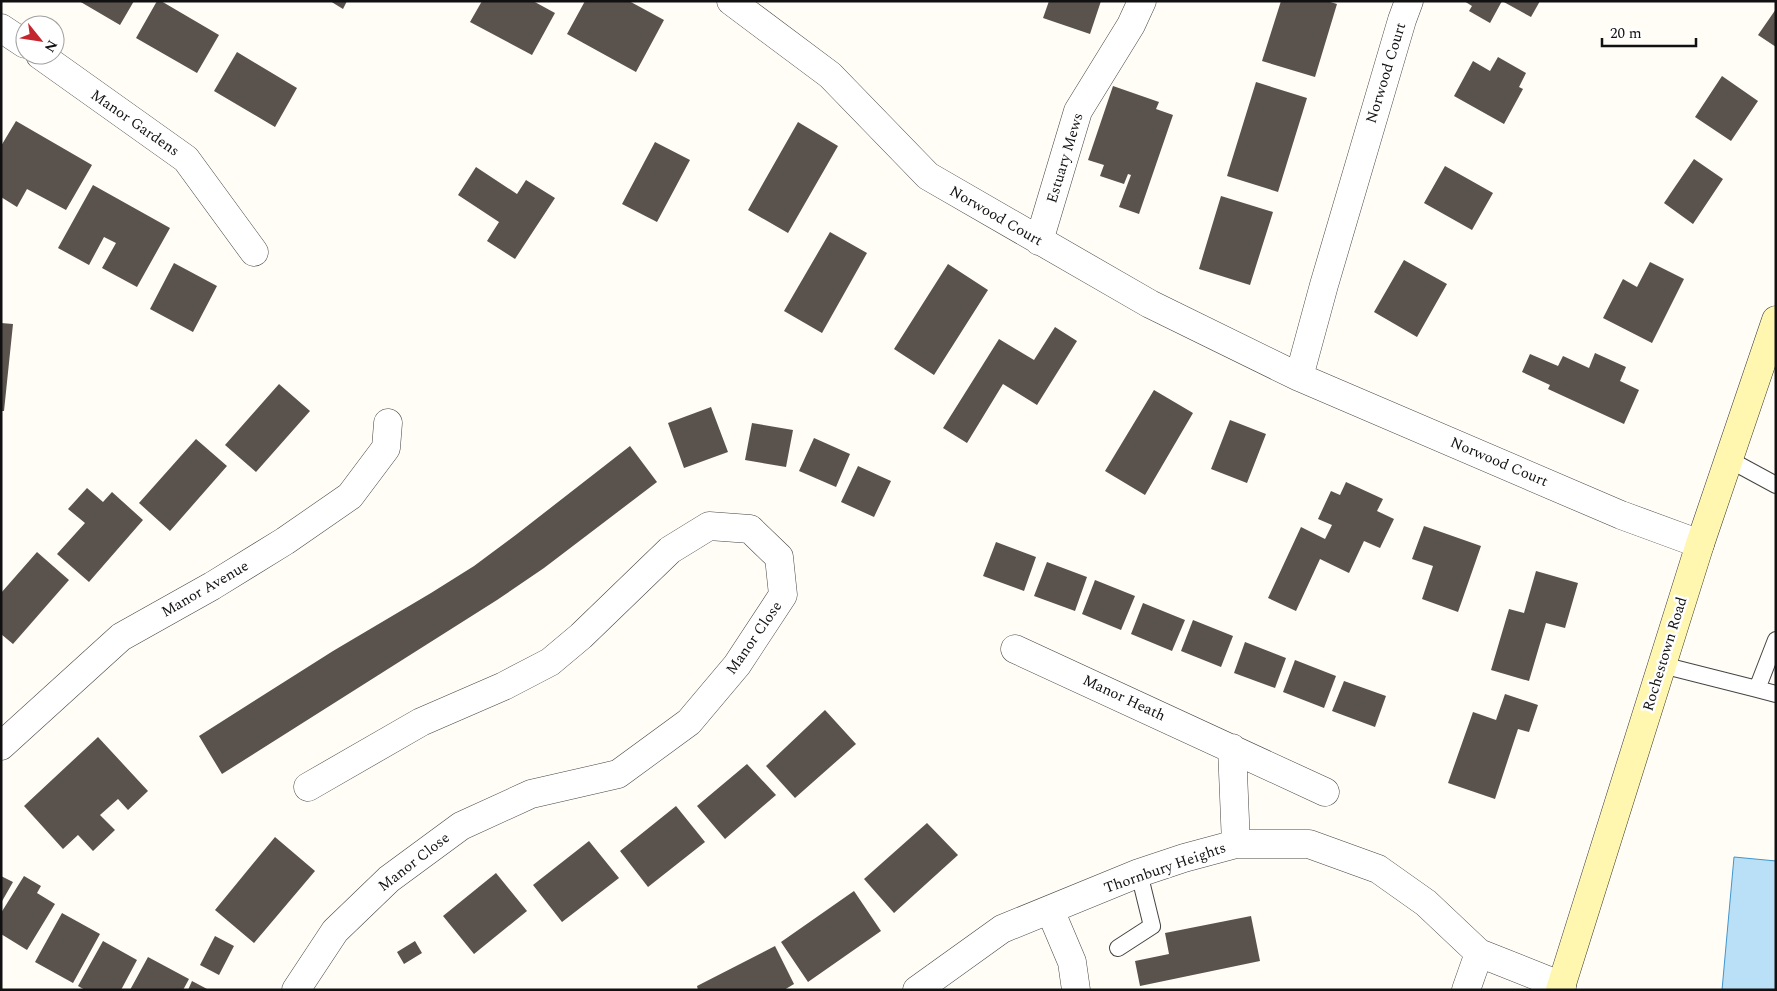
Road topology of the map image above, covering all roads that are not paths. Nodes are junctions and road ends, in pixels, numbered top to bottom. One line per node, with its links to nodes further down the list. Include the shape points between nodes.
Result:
1 (731, 1): 7 (street, Norwood Court, via 830,75 928,176)
2 (1142, 1): 7 (street, Estuary Mews, via 1131,25 1078,111)
3 (1409, 1): 10 (street, Norwood Court)
4 (1, 28): 5 (street)
5 (15, 37)
6 (54, 65): 8 (street, Manor Gardens, via 186,159)
7 (1039, 241): 10 (street, Norwood Court, via 1150,304)
8 (254, 252)
9 (1776, 320): 12 (main road, Rochestown Road)
10 (1299, 377): 14 (street, Norwood Court, via 1621,515)
11 (388, 422): 20 (street, Manor Avenue, via 386,448 350,496 212,586 121,636)
12 (1728, 459): 13 (lane); 14 (main road, Rochestown Road)
13 (1776, 485)
14 (1700, 544): 17 (main road, Rochestown Road)
15 (1776, 640): 18 (lane)
16 (1015, 648): 21 (street, Manor Heath)
17 (1662, 665): 18 (lane); 29 (main road, Rochestown Road)
18 (1757, 688): 19 (lane)
19 (1776, 694)
20 (1, 746)
21 (1232, 748): 23 (street, Manor Heath); 24 (street)
22 (308, 787): 30 (street, Manor Close, via 421,722 550,662 670,550 709,526 750,529 779,556 784,595 737,665 689,722 618,774 531,794 460,826 389,879 334,931)
23 (1325, 792)
24 (1236, 844): 25 (street, Thornbury Heights); 28 (street, Thornbury Heights, via 1309,844 1378,869 1426,903)
25 (1140, 873): 26 (street, Thornbury Heights); 27 (lane, via 1152,926)
26 (1050, 910): 31 (street, Thornbury Heights, via 1002,929); 32 (street, via 1072,962)
27 (1118, 948)
28 (1479, 953): 29 (street, Thornbury Heights); 33 (street)
29 (1561, 988)
30 (296, 990)
31 (916, 990)
32 (1076, 990)
33 (1466, 990)

